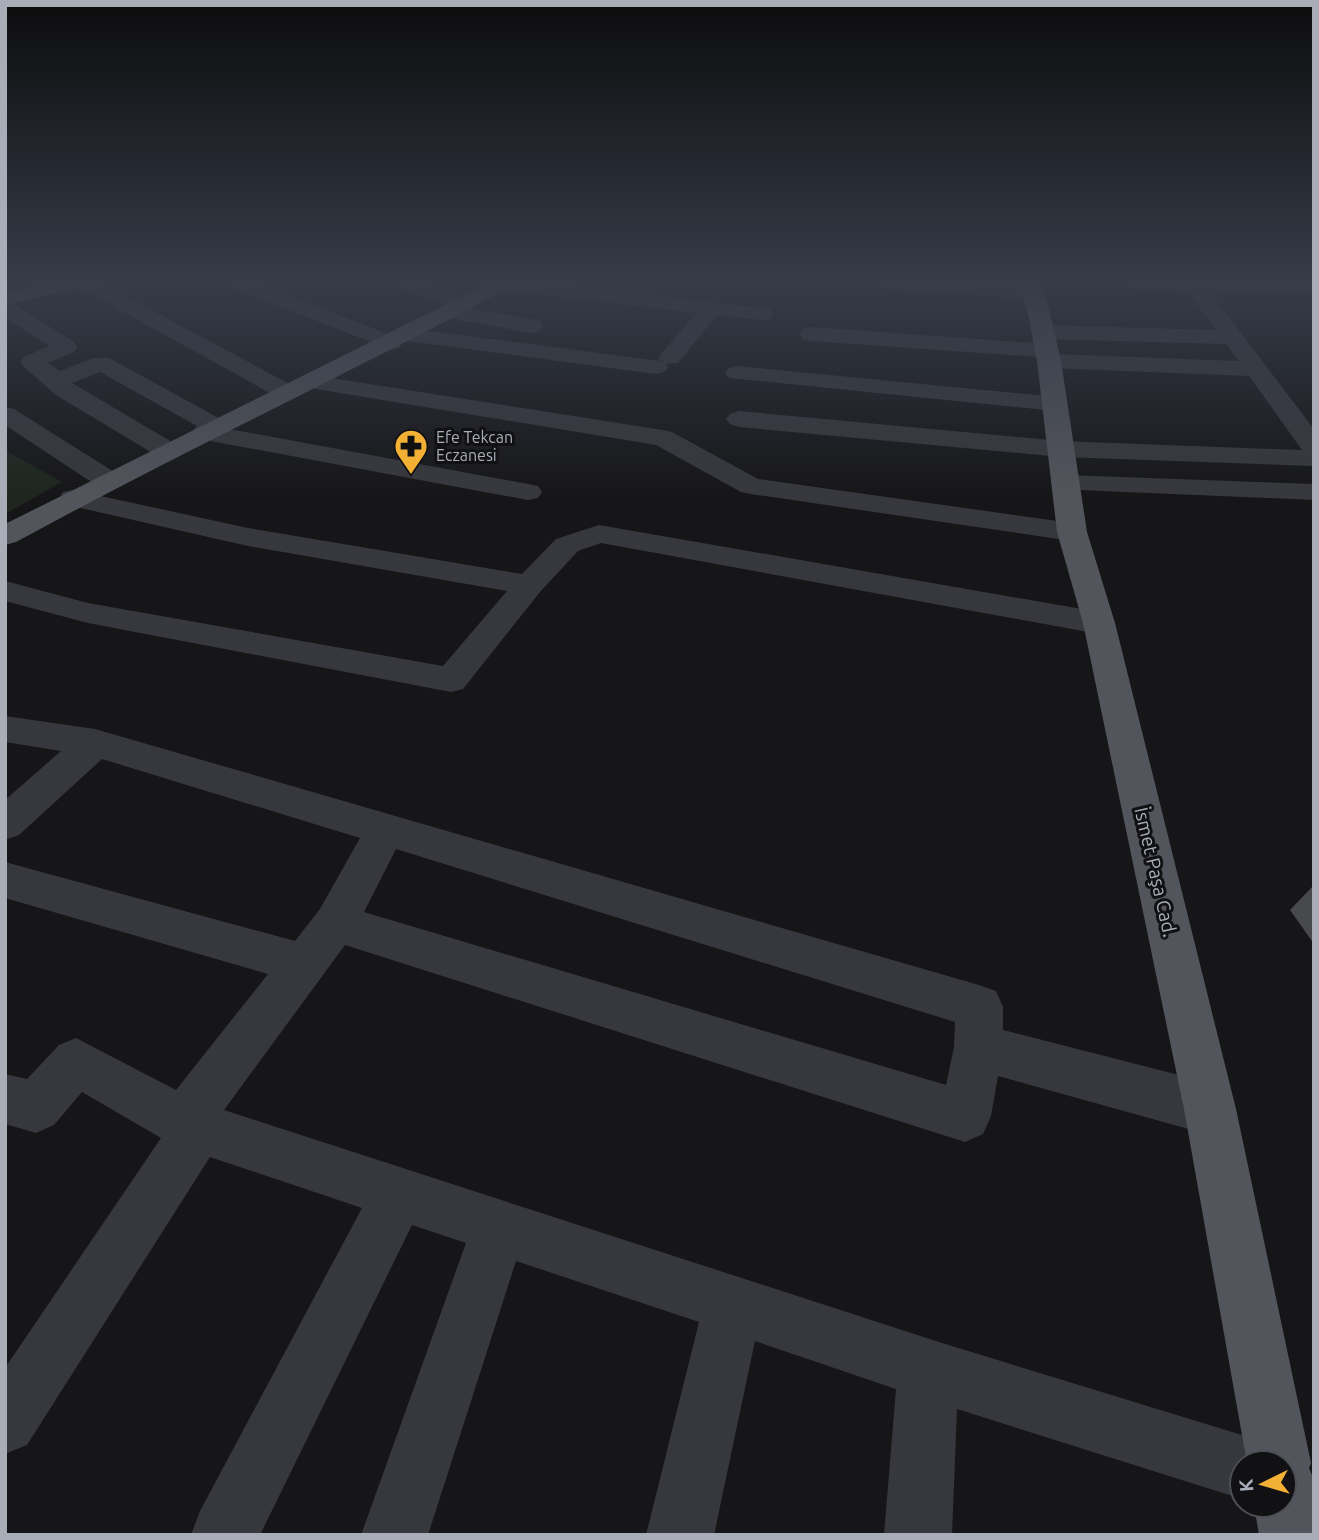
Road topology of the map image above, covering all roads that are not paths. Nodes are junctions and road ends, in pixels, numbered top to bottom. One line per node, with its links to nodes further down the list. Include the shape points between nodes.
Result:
1 (50, 354): 11 (street, via 32,362)
2 (215, 354): 13 (street)
3 (369, 354): 12 (main road)
4 (640, 354): 5 (street)
5 (664, 354)
6 (1046, 354): 14 (main road, İsmet Paşa Cad.)
7 (1182, 354): 9 (street)
8 (1243, 354): 9 (street)
9 (1254, 369): 15 (street)
10 (737, 373): 14 (street)
11 (57, 381): 19 (street, via 101,363); 21 (street)
12 (312, 382): 13 (main road); 28 (street, via 663,438 751,486)
13 (286, 392): 19 (main road)
14 (1056, 404): 23 (main road, İsmet Paşa Cad.)
15 (1283, 407): 16 (street); 20 (street)
16 (1314, 407)
17 (5, 414): 24 (street)
18 (739, 419): 23 (street)
19 (211, 430): 21 (main road); 25 (street)
20 (1314, 447)
21 (168, 451): 24 (main road)
22 (1314, 458): 23 (street)
23 (1064, 466): 26 (street); 28 (main road, İsmet Paşa Cad.)
24 (109, 481): 27 (main road)
25 (528, 492)
26 (1314, 492)
27 (73, 498): 29 (main road); 30 (street, via 248,537)
28 (1072, 532): 32 (main road, İsmet Paşa Cad.)
29 (5, 536)
30 (529, 585): 31 (street, via 451,680 88,613); 32 (street, via 567,545 599,534)
31 (5, 591)
32 (1099, 623): 42 (main road, İsmet Paşa Cad.)
33 (5, 729): 34 (street)
34 (95, 743): 35 (street); 36 (street)
35 (5, 824)
36 (385, 831): 38 (street); 40 (street, via 979,1007)
37 (5, 880): 39 (street)
38 (336, 923): 39 (street); 40 (street, via 965,1116)
39 (303, 964): 43 (street)
40 (978, 1047): 42 (street)
41 (5, 1099): 43 (street, via 36,1107 76,1062)
42 (1210, 1109): 49 (main road, İsmet Paşa Cad.)
43 (191, 1125): 44 (street); 48 (street)
44 (399, 1194): 45 (street); 51 (street)
45 (499, 1228): 46 (street); 52 (street)
46 (733, 1305): 47 (street); 53 (street)
47 (928, 1370): 50 (street); 54 (street)
48 (11, 1403)
49 (1276, 1449)
50 (1228, 1463)
51 (224, 1535)
52 (394, 1535)
53 (680, 1535)
54 (918, 1535)

